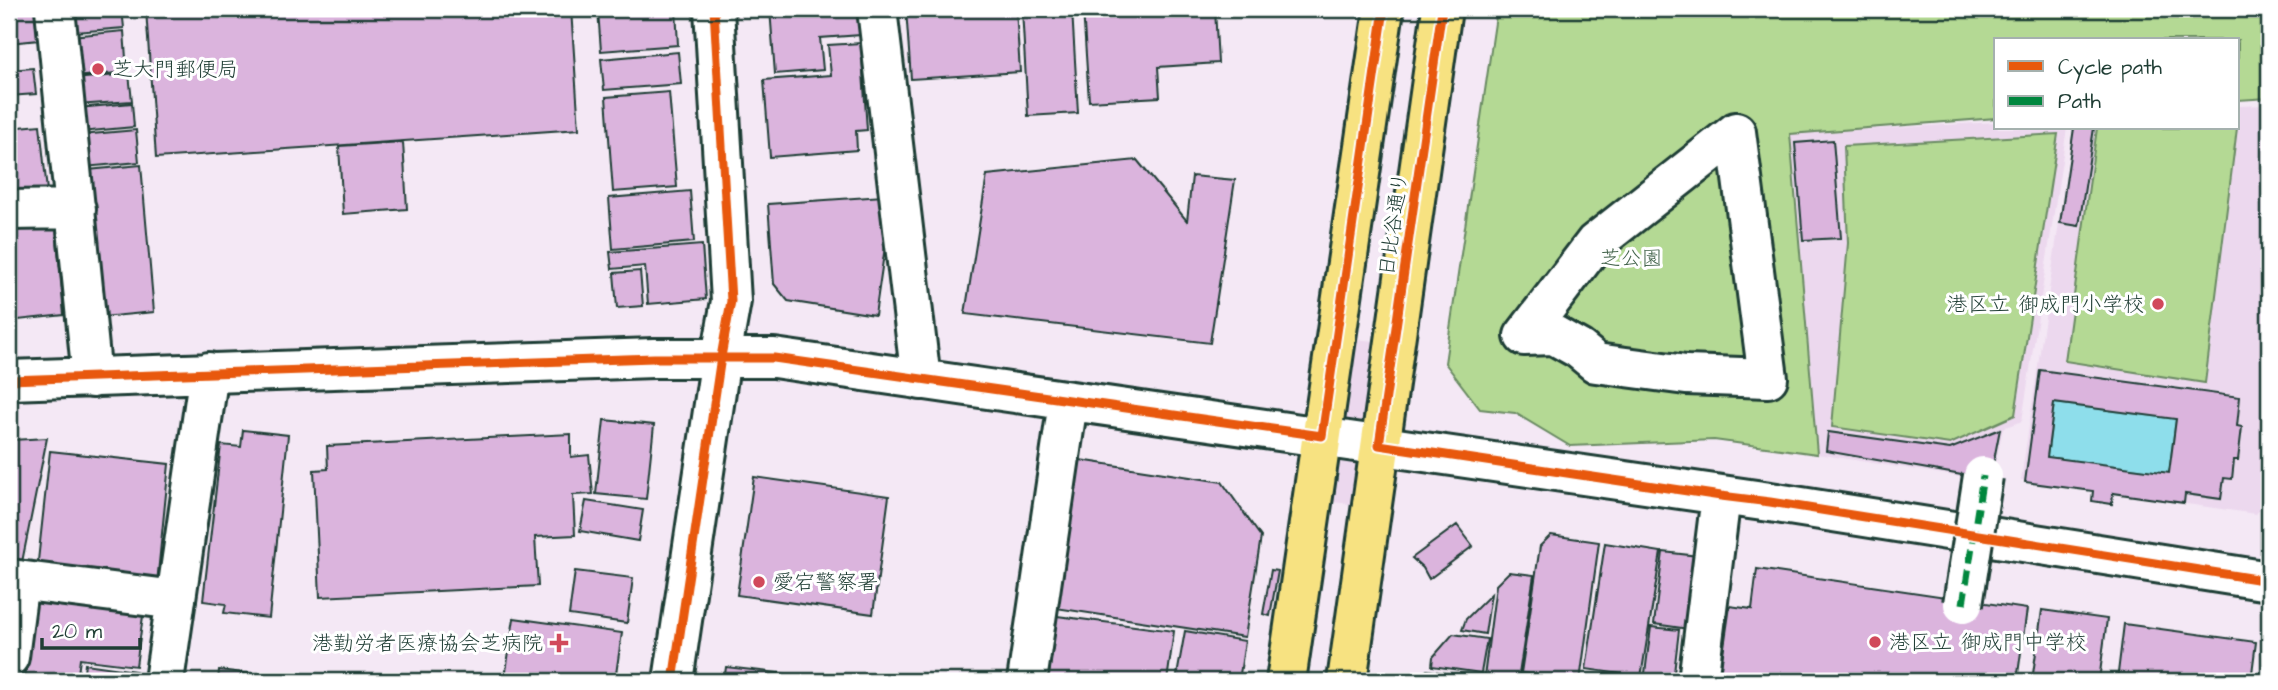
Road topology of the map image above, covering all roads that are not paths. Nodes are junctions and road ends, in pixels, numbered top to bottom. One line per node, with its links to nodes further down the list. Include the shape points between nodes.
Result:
1 (55, 9): 6 (street)
2 (714, 9): 9 (street, via 731,301)
3 (877, 9): 12 (street)
4 (1384, 9): 15 (main road, 日比谷通り)
5 (1442, 9): 16 (main road, 日比谷通り)
6 (76, 209): 7 (street); 11 (street)
7 (9, 211)
8 (1524, 337): 8 (street, via 1595,243 1736,132 1768,378 1686,375 1596,363 1554,335)
9 (721, 357): 10 (street); 12 (street, via 774,358); 25 (street)
10 (209, 372): 11 (street); 21 (street)
11 (92, 378): 13 (street)
12 (921, 380): 14 (street)
13 (11, 386)
14 (1068, 402): 15 (street); 26 (street)
15 (1322, 436): 16 (street); 27 (main road, 日比谷通り)
16 (1379, 444): 18 (street); 28 (main road, 日比谷通り)
17 (1983, 475): 22 (street, bridge)
18 (1721, 496): 20 (street); 29 (street)
19 (14, 580): 21 (street); 23 (street)
20 (2269, 581)
21 (176, 600): 24 (street)
22 (1964, 604)
23 (9, 657)
24 (164, 681)
25 (673, 681)
26 (1027, 681)
27 (1286, 681)
28 (1347, 681)
29 (1698, 681)

